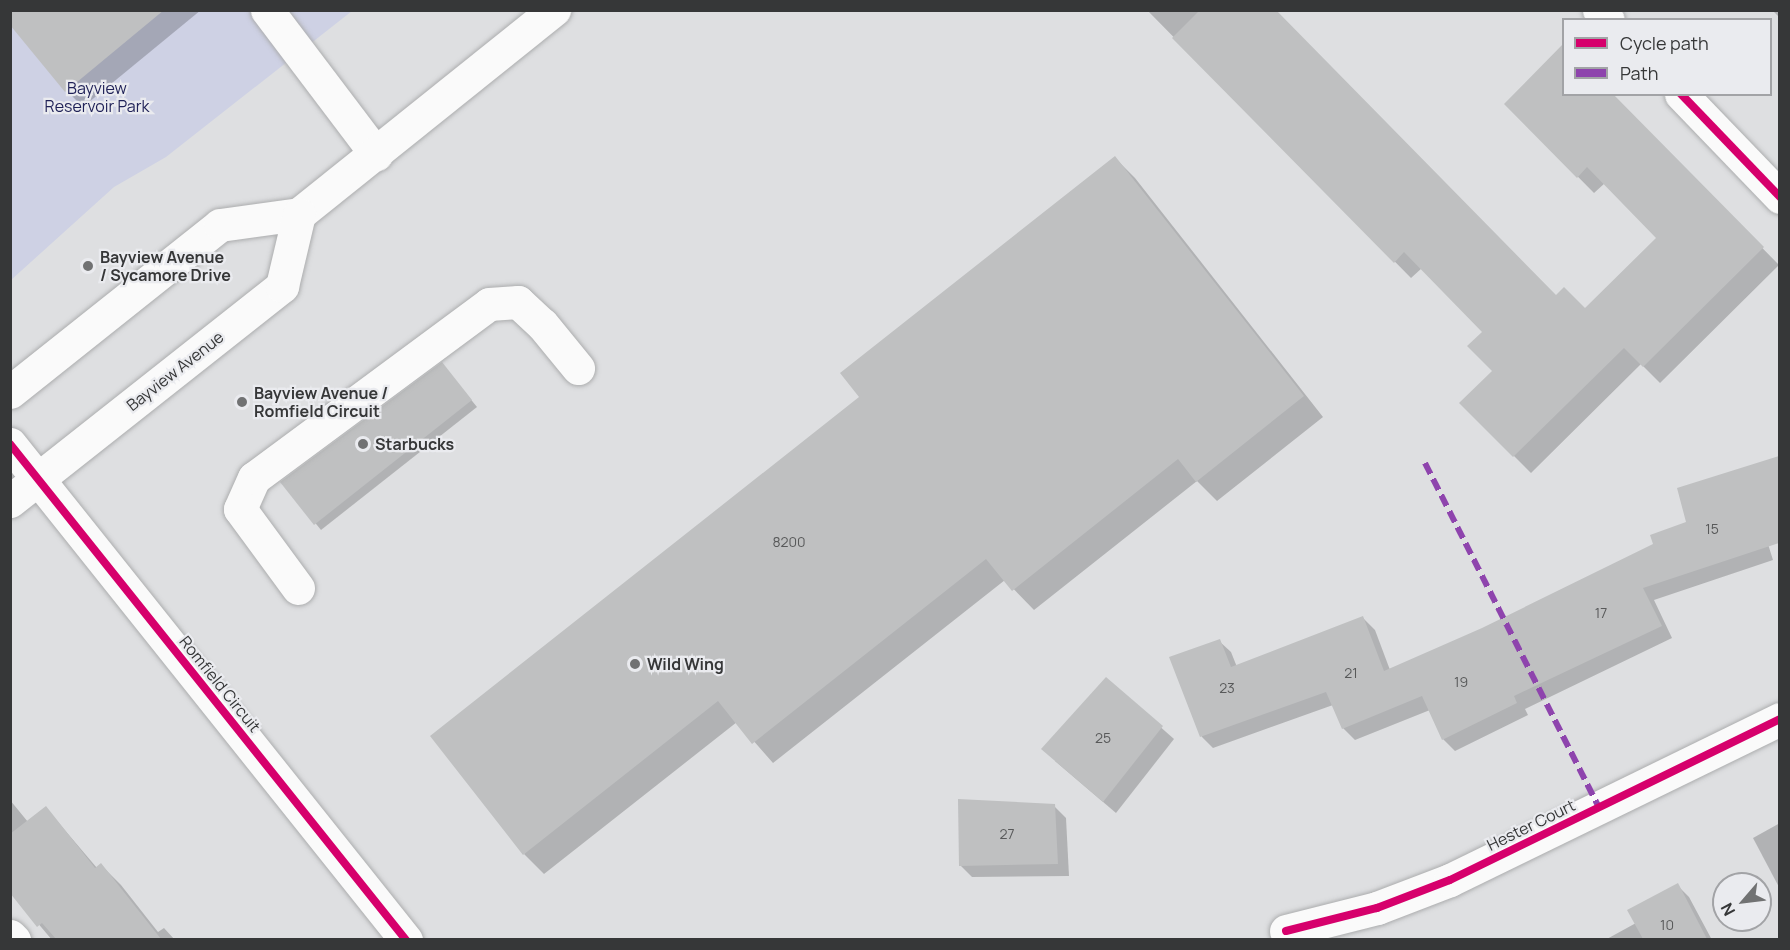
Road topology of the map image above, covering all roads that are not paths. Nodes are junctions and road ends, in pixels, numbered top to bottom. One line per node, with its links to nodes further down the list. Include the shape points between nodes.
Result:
1 (267, 10): 4 (street)
2 (554, 10): 4 (street)
3 (1683, 96): 5 (street)
4 (376, 154): 6 (street)
5 (1779, 197)
6 (299, 214): 8 (street, via 220,225); 10 (street, Bayview Avenue, via 282,286)
7 (578, 368): 12 (street, via 518,302 489,304 254,478 240,509)
8 (10, 392)
9 (11, 445): 10 (street, Romfield Circuit)
10 (39, 478): 11 (street, Bayview Avenue); 17 (street, Romfield Circuit)
11 (10, 501)
12 (298, 588)
13 (1779, 719): 14 (street, Hester Court, via 1450,880 1377,908)
14 (1286, 931)
15 (10, 936): 16 (street)
16 (14, 939)
17 (406, 939)

